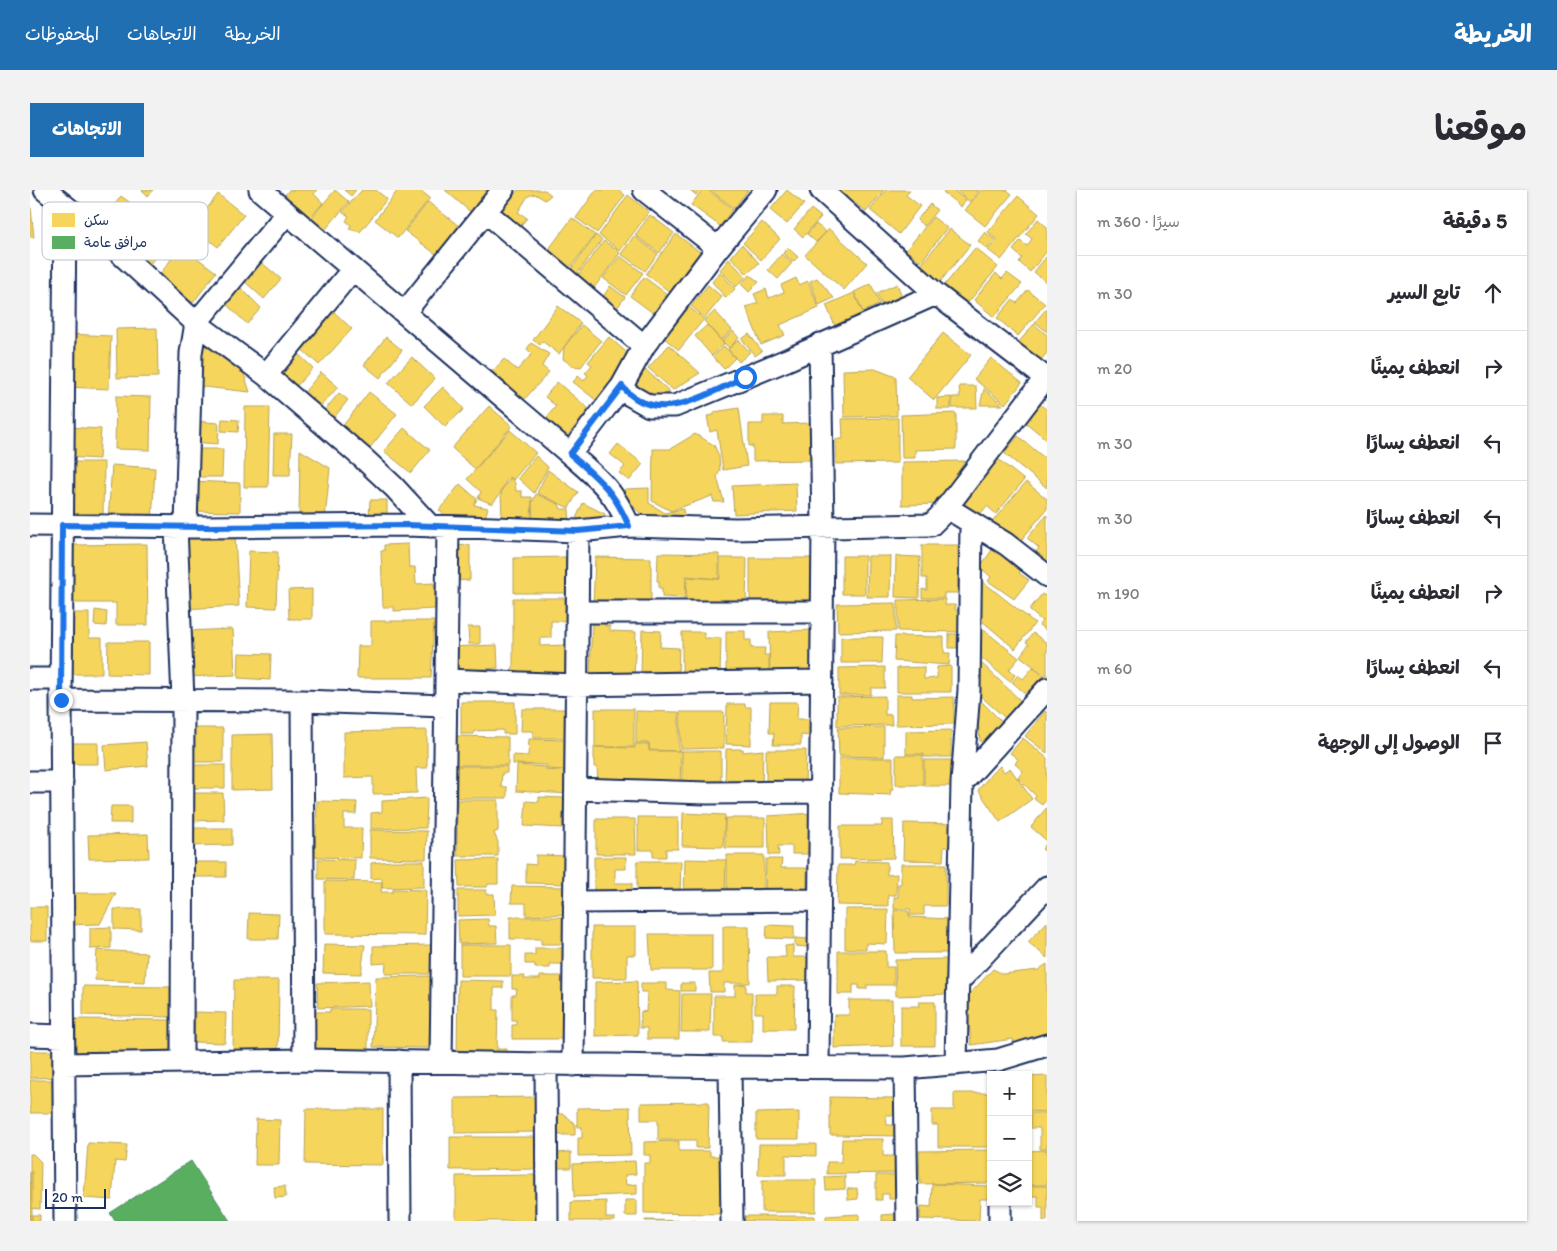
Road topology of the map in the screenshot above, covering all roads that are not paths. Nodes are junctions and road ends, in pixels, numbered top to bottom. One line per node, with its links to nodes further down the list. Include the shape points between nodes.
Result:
1 (45, 190): 7 (street)
2 (260, 190): 8 (street)
3 (504, 190): 9 (street)
4 (644, 190): 10 (street)
5 (766, 190): 10 (street)
6 (821, 190): 14 (street)
7 (59, 202)
8 (287, 212): 13 (street); 16 (street)
9 (486, 212): 15 (street); 18 (street)
10 (718, 248): 18 (street)
11 (64, 260): 26 (street)
12 (128, 260): 16 (street)
13 (353, 269): 15 (street); 19 (street)
14 (936, 294): 17 (street); 20 (street)
15 (405, 312): 22 (street)
16 (196, 323): 19 (street); 27 (street, via 191,353)
17 (820, 344): 21 (street, via 675,406 649,406 628,394); 30 (street)
18 (644, 346): 21 (street)
19 (266, 375): 28 (street)
20 (1046, 377): 23 (street)
21 (622, 386): 22 (street)
22 (570, 454): 29 (street, via 616,498)
23 (946, 507): 24 (street); 30 (street, via 931,524)
24 (971, 524): 32 (street, via 1006,544); 46 (street, via 969,690)
25 (30, 525): 26 (street)
26 (62, 525): 27 (street); 40 (street)
27 (181, 526): 28 (street); 41 (street)
28 (439, 526): 31 (street); 36 (street)
29 (629, 526): 30 (street); 31 (street)
30 (823, 527): 34 (street)
31 (578, 531): 33 (street)
32 (1047, 576)
33 (577, 612): 34 (street); 38 (street)
34 (821, 612): 37 (street)
35 (30, 679): 40 (street)
36 (446, 680): 38 (street); 43 (street)
37 (822, 681): 38 (street); 48 (street)
38 (576, 685): 47 (street)
39 (1047, 689): 46 (street)
40 (61, 690): 41 (street); 45 (street)
41 (183, 700): 42 (street); 59 (street)
42 (302, 701): 43 (street); 56 (street)
43 (445, 706): 58 (street)
44 (30, 782): 45 (street)
45 (62, 782): 54 (street)
46 (962, 783): 52 (street)
47 (576, 789): 48 (street); 51 (street)
48 (820, 792): 50 (street)
49 (1047, 887): 52 (street)
50 (819, 900): 51 (street); 64 (street)
51 (574, 902): 63 (street)
52 (958, 982): 61 (street)
53 (30, 1035): 54 (street)
54 (63, 1036): 60 (street)
55 (1047, 1045): 65 (street)
56 (304, 1060): 57 (street); 59 (street)
57 (399, 1061): 58 (street); 70 (street)
58 (442, 1061): 62 (street)
59 (182, 1062): 60 (street)
60 (64, 1064): 69 (street)
61 (956, 1064): 65 (street); 67 (street)
62 (546, 1065): 63 (street); 71 (street)
63 (573, 1065): 66 (street)
64 (818, 1067): 66 (street); 67 (street)
65 (998, 1067)
66 (730, 1068): 72 (street)
67 (905, 1068): 73 (street)
68 (1000, 1206): 74 (street)
69 (66, 1221)
70 (400, 1221)
71 (547, 1221)
72 (732, 1221)
73 (907, 1221)
74 (1000, 1221)

